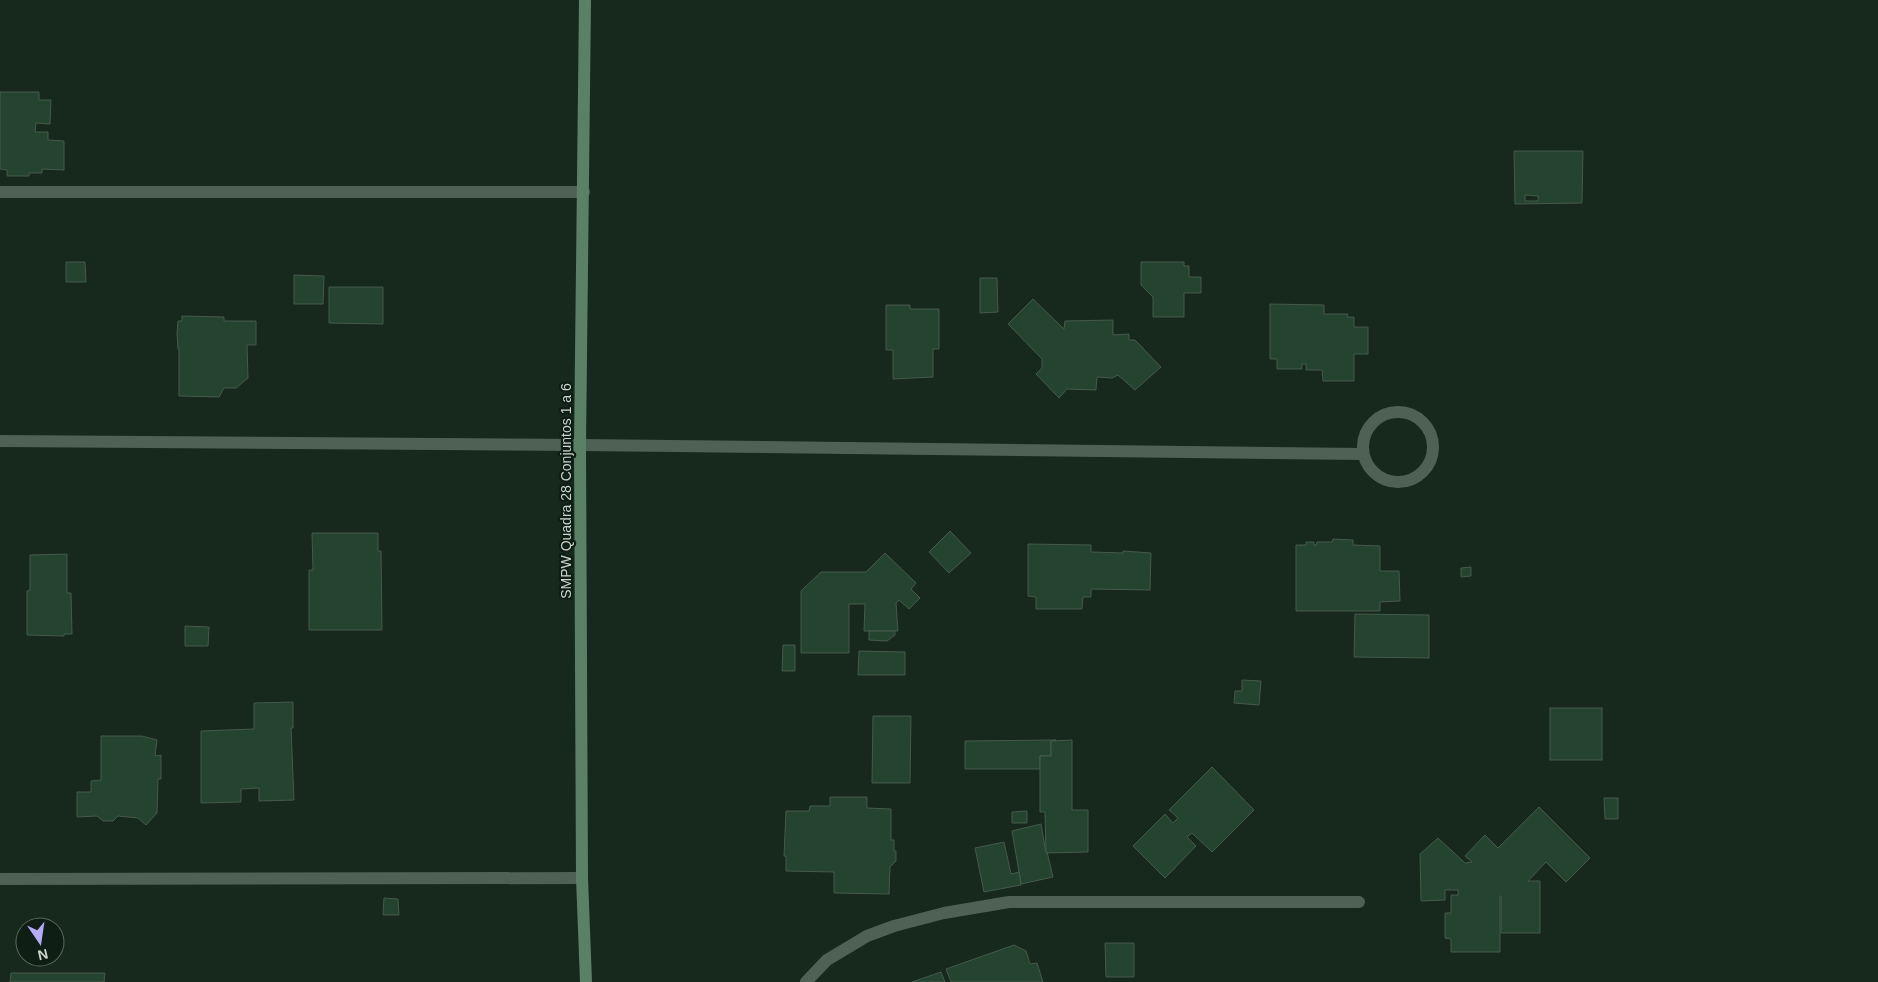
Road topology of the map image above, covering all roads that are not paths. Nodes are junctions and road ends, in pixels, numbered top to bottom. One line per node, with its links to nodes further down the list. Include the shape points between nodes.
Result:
1 (585, 0): 3 (street, SMPW Quadra 28 Conjuntos 1 a 6)
2 (0, 192): 3 (street)
3 (584, 192): 5 (street, SMPW Quadra 28 Conjuntos 1 a 6)
4 (0, 441): 5 (street)
5 (580, 445): 6 (street); 7 (street, SMPW Quadra 28 Conjuntos 1 a 6)
6 (1362, 454): 6 (street, via 1367,466 1386,481 1411,480 1429,464 1433,440 1428,428 1409,413 1384,414 1366,430)
7 (582, 878): 8 (street); 10 (street, SMPW Quadra 28 Conjuntos 1 a 6)
8 (0, 879)
9 (1359, 902): 11 (street, via 1009,902 944,913 867,936 827,960)
10 (586, 982)
11 (806, 982)

